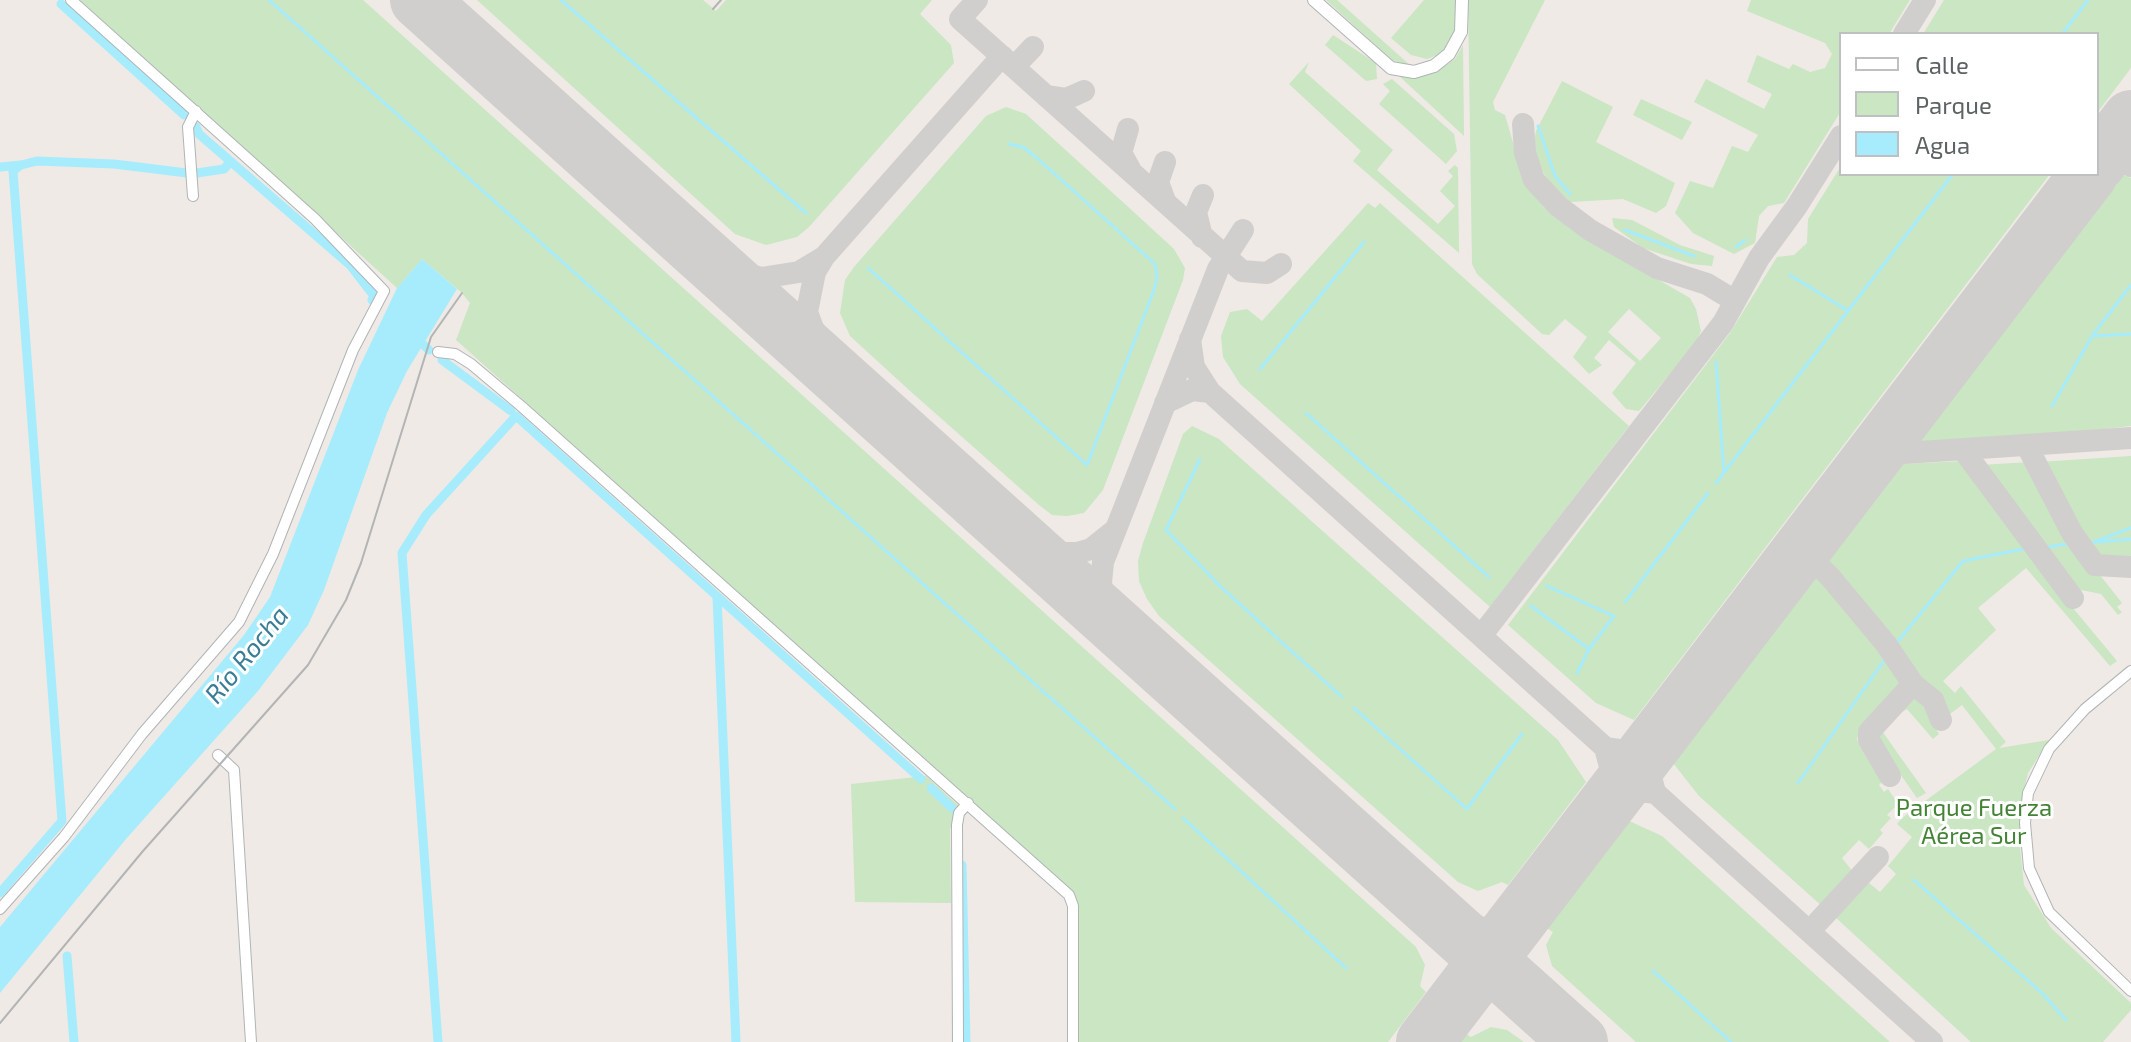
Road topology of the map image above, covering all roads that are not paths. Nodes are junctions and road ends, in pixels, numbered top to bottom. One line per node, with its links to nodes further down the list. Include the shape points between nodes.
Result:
1 (71, 0): 4 (street)
2 (1314, 0): 3 (street, via 1391,68 1414,72 1442,61 1457,43)
3 (1462, 0)
4 (196, 111): 5 (street, via 188,127); 10 (street, via 315,219 384,291 353,350 273,554 239,622)
5 (193, 196)
6 (438, 352): 9 (street, via 471,364)
7 (2131, 671): 11 (street, via 2085,709 2049,749 2028,793 2025,823 2029,868 2049,912)
8 (218, 755): 12 (street, via 234,770)
9 (968, 803): 13 (street, via 957,825); 14 (street, via 1072,900)
10 (0, 909)
11 (2131, 991)
12 (251, 1042)
13 (958, 1042)
14 (1073, 1042)

